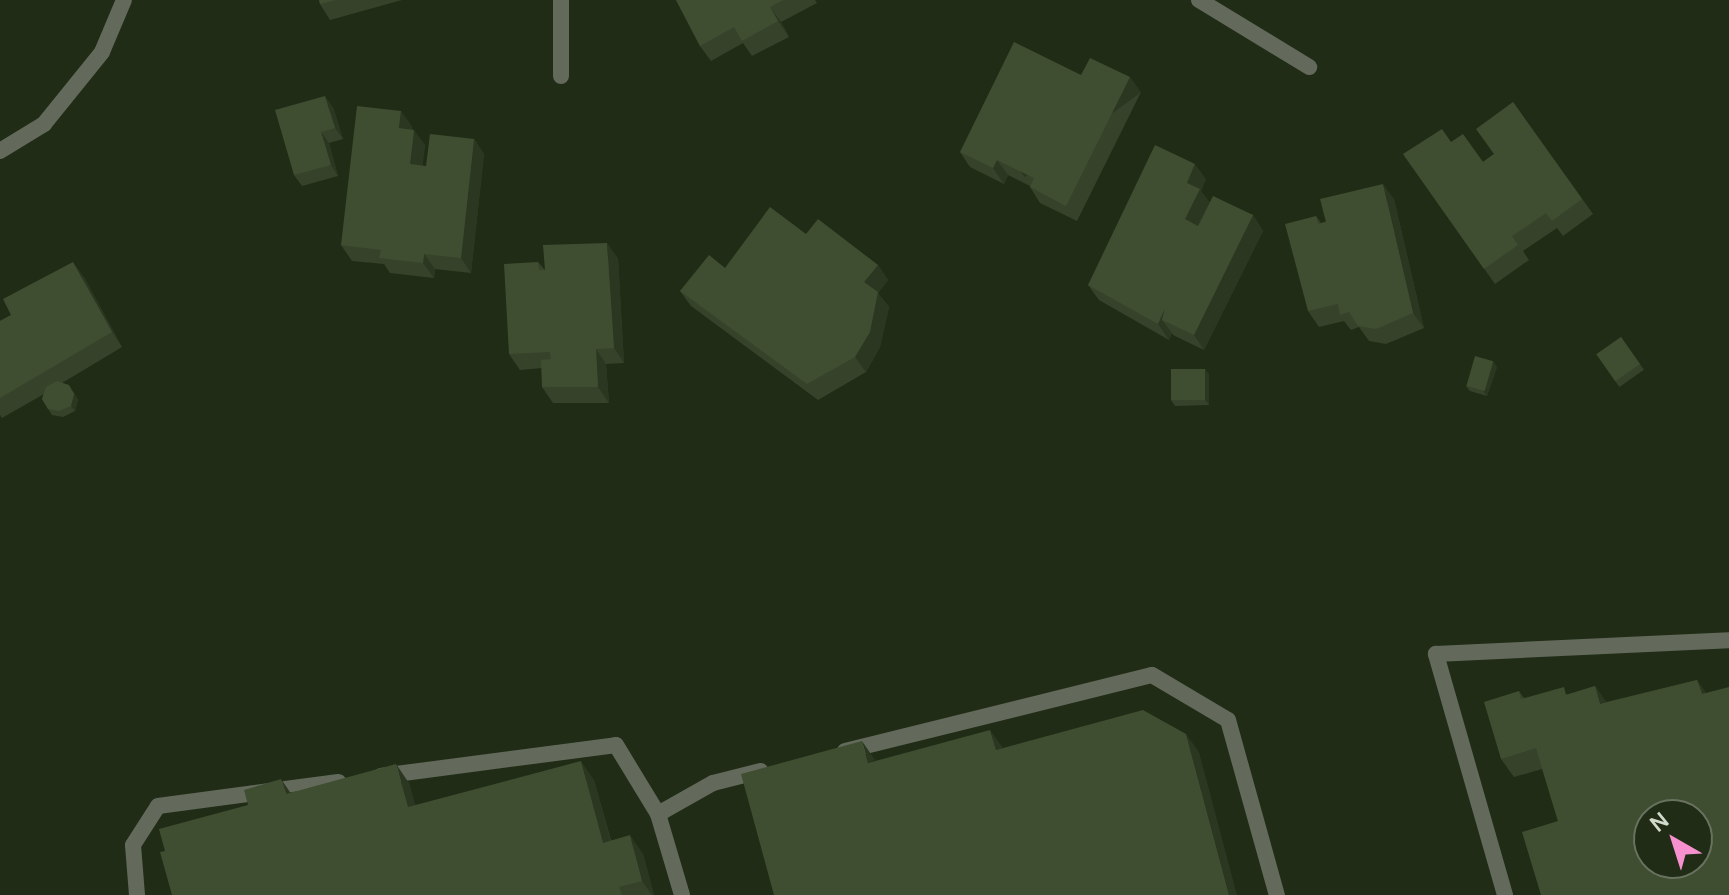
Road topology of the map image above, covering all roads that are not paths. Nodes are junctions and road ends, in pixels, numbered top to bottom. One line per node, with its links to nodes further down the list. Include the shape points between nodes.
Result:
1 (124, 0): 6 (street, via 102,52 44,124)
2 (561, 0): 5 (street)
3 (1199, 0): 4 (street)
4 (1309, 67)
5 (561, 76)
6 (0, 151)
7 (1729, 640): 14 (street, via 1436,654)
8 (819, 757): 13 (street, via 1152,675 1228,720)
9 (774, 768): 10 (street, via 713,783)
10 (658, 814): 11 (street, via 616,745 158,806 133,845); 12 (street)
11 (137, 895)
12 (682, 895)
13 (1277, 895)
14 (1505, 895)

